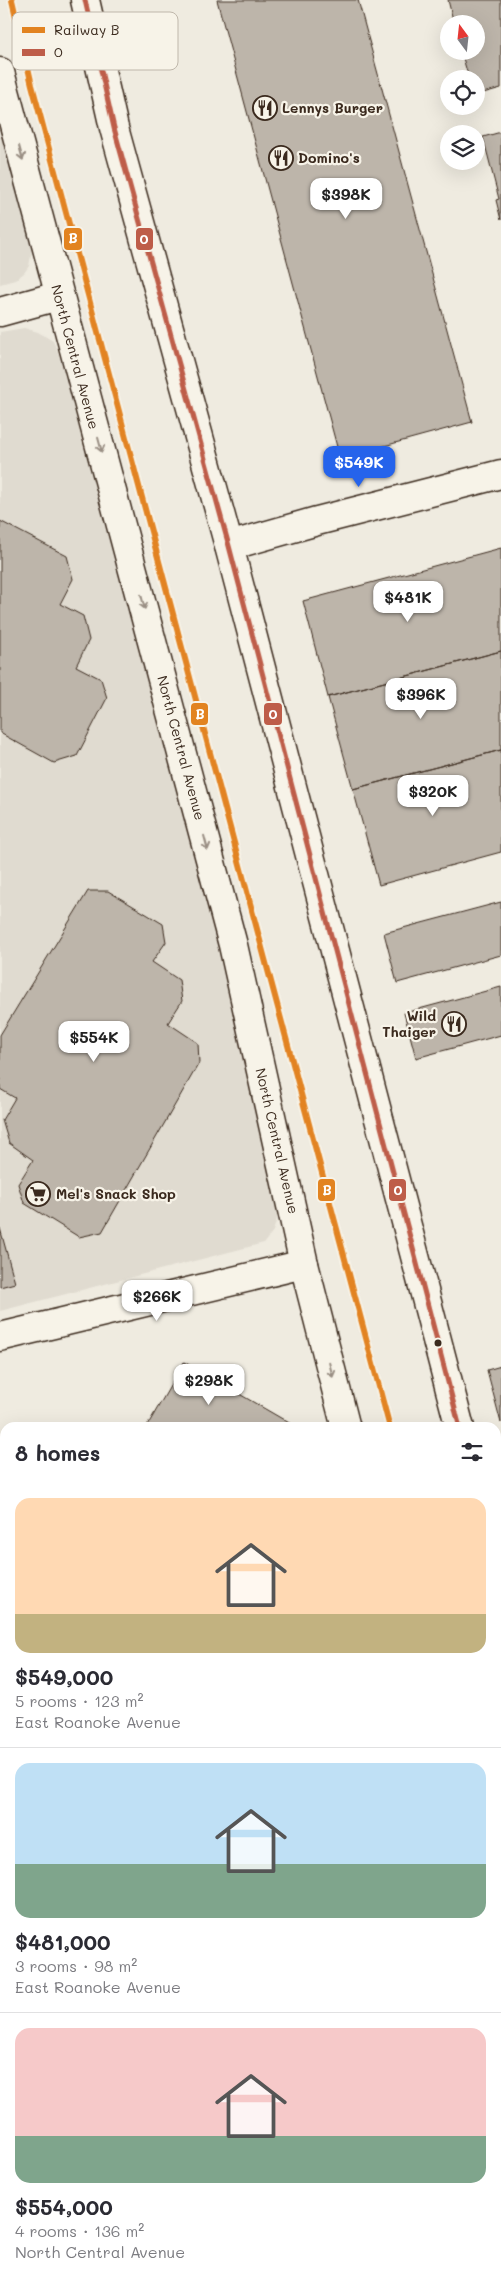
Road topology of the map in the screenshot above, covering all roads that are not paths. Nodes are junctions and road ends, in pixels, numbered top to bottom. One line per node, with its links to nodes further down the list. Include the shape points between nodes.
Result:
1 (101, 70): 6 (main road)
2 (0, 72): 3 (main road, North Central Avenue, one-way to 3)
3 (58, 296): 4 (main road); 7 (main road, North Central Avenue, one-way to 7, via 233,945)
4 (0, 312)
5 (501, 474): 6 (main road)
6 (229, 546): 10 (main road)
7 (304, 1264): 8 (main road); 9 (main road, North Central Avenue, one-way to 9)
8 (0, 1338)
9 (344, 1422)
10 (458, 1422)

